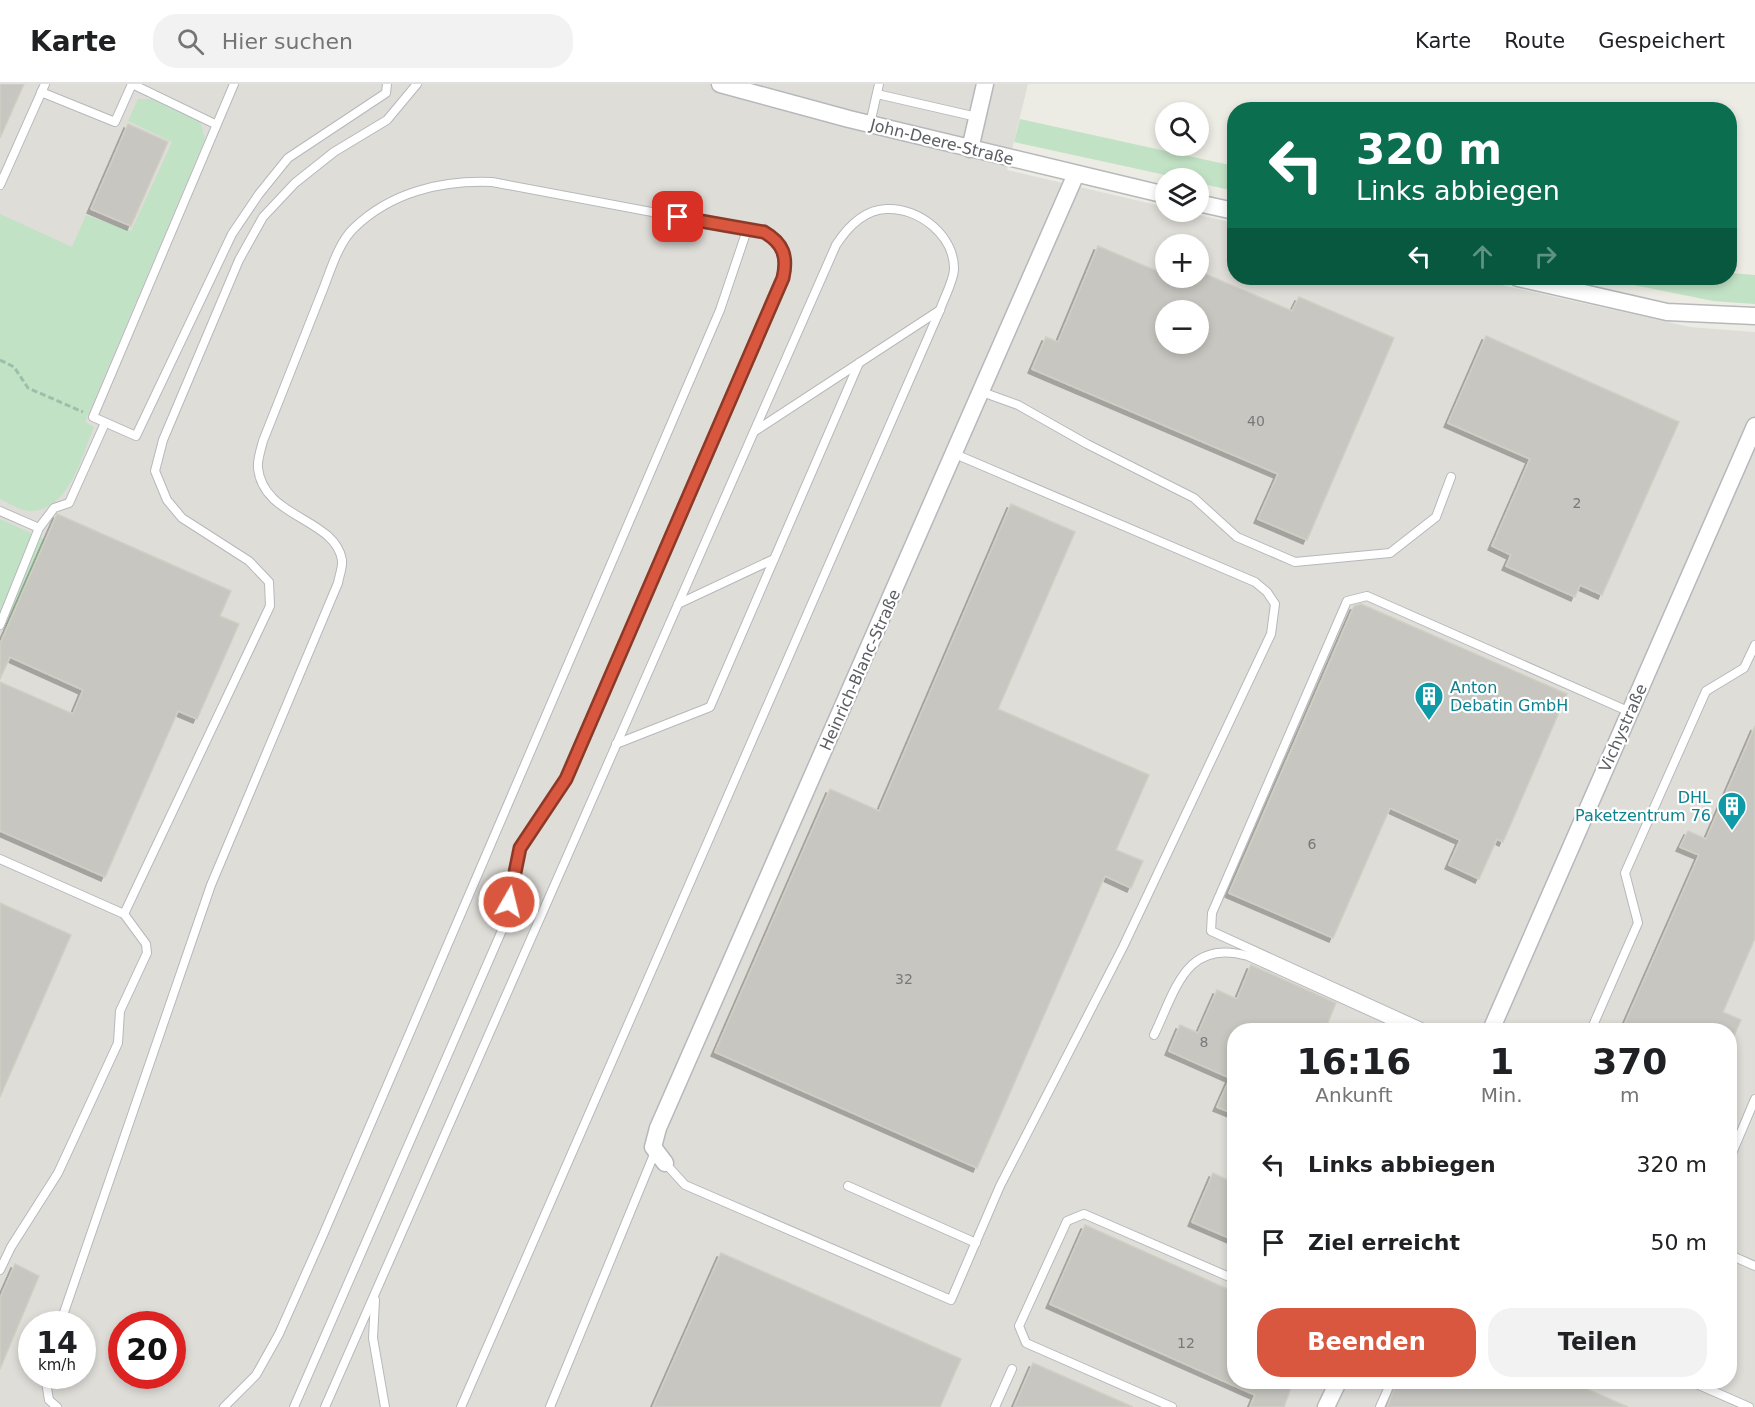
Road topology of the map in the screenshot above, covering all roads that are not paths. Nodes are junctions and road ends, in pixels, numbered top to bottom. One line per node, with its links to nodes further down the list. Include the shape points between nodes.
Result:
1 (234, 84): 11 (lane)
2 (387, 84): 25 (lane, via 386,93 288,158 259,194 232,234 136,436)
3 (417, 84): 39 (lane, via 387,120 334,152 295,183 263,217 239,260 163,440 155,471 167,500 182,518 249,561 269,582 270,606)
4 (720, 84): 7 (street, John-Deere-Straße)
5 (879, 84): 9 (lane)
6 (985, 84): 10 (street)
7 (739, 86): 12 (street, John-Deere-Straße)
8 (43, 88): 11 (lane, via 115,122 132,84); 15 (lane)
9 (877, 94): 10 (lane); 12 (lane)
10 (977, 117): 13 (street)
11 (215, 124): 25 (lane, via 93,417)
12 (870, 124): 13 (street, John-Deere-Straße)
13 (970, 149): 14 (street, John-Deere-Straße)
14 (1076, 174): 16 (street, John-Deere-Straße); 24 (street, Heinrich-Blanc-Straße)
15 (0, 186)
16 (1155, 192)
17 (1209, 205): 18 (street)
18 (1227, 209)
19 (747, 230): 55 (lane, via 492,182 459,180 403,196 352,229 333,265 263,441 258,467 264,489 279,504 332,539 342,560 338,583 211,885); 62 (lane, via 715,321 319,1245 256,1375); 63 (lane, via 764,232 776,239 787,262 783,278 566,779 520,848 503,928)
20 (1549, 285): 22 (street, via 1668,312)
21 (940, 310): 23 (lane); 27 (lane, via 954,271 949,247 939,230 908,212 885,209 866,215 848,228 836,245); 66 (lane)
22 (1755, 316)
23 (859, 363): 27 (lane); 32 (lane)
24 (982, 392): 28 (street, Heinrich-Blanc-Straße); 29 (lane, via 1018,405 1194,498 1237,537 1295,562 1390,553 1436,517)
25 (105, 423): 31 (lane, via 69,503 54,508)
26 (1755, 426): 36 (street, Vichystraße)
27 (754, 431): 33 (lane)
28 (955, 454): 47 (street, Heinrich-Blanc-Straße, via 658,1128 653,1147); 49 (lane, via 1255,582 1275,604 1271,634 1123,947 1000,1186)
29 (1451, 477)
30 (0, 511): 31 (lane)
31 (39, 528): 34 (lane)
32 (774, 559): 33 (lane); 37 (lane, via 710,707)
33 (678, 604): 37 (lane)
34 (0, 625)
35 (1755, 645): 43 (lane, via 1744,669 1706,691 1625,873 1638,923)
36 (1630, 712): 41 (lane, via 1367,596 1347,601 1212,913 1211,931); 42 (street, Vichystraße)
37 (616, 744): 54 (lane)
38 (0, 859): 39 (lane)
39 (124, 914): 52 (lane, via 146,945 147,953 120,1011 118,1043 58,1173)
40 (1396, 1023): 44 (lane, via 1228,951 1197,959 1182,975)
41 (1413, 1023)
42 (1494, 1023)
43 (1594, 1023)
44 (1154, 1035)
45 (1755, 1099): 46 (lane)
46 (1737, 1141)
47 (660, 1158): 49 (lane, via 685,1185 951,1300); 67 (lane)
48 (848, 1186): 49 (lane)
49 (976, 1243)
50 (1737, 1258): 51 (lane)
51 (1755, 1266)
52 (0, 1270)
53 (1227, 1276): 69 (lane, via 1084,1215 1067,1221 1019,1326 1026,1343)
54 (375, 1295): 64 (lane); 65 (lane, via 373,1338)
55 (64, 1311)
56 (1012, 1369): 68 (lane)
57 (1335, 1389): 70 (street)
58 (1388, 1389): 71 (lane)
59 (1708, 1389): 72 (lane)
60 (47, 1403): 61 (lane)
61 (57, 1407)
62 (224, 1407)
63 (294, 1407)
64 (325, 1407)
65 (385, 1407)
66 (461, 1407)
67 (550, 1407)
68 (995, 1407)
69 (1172, 1407)
70 (1326, 1407)
71 (1380, 1407)
72 (1749, 1407)

